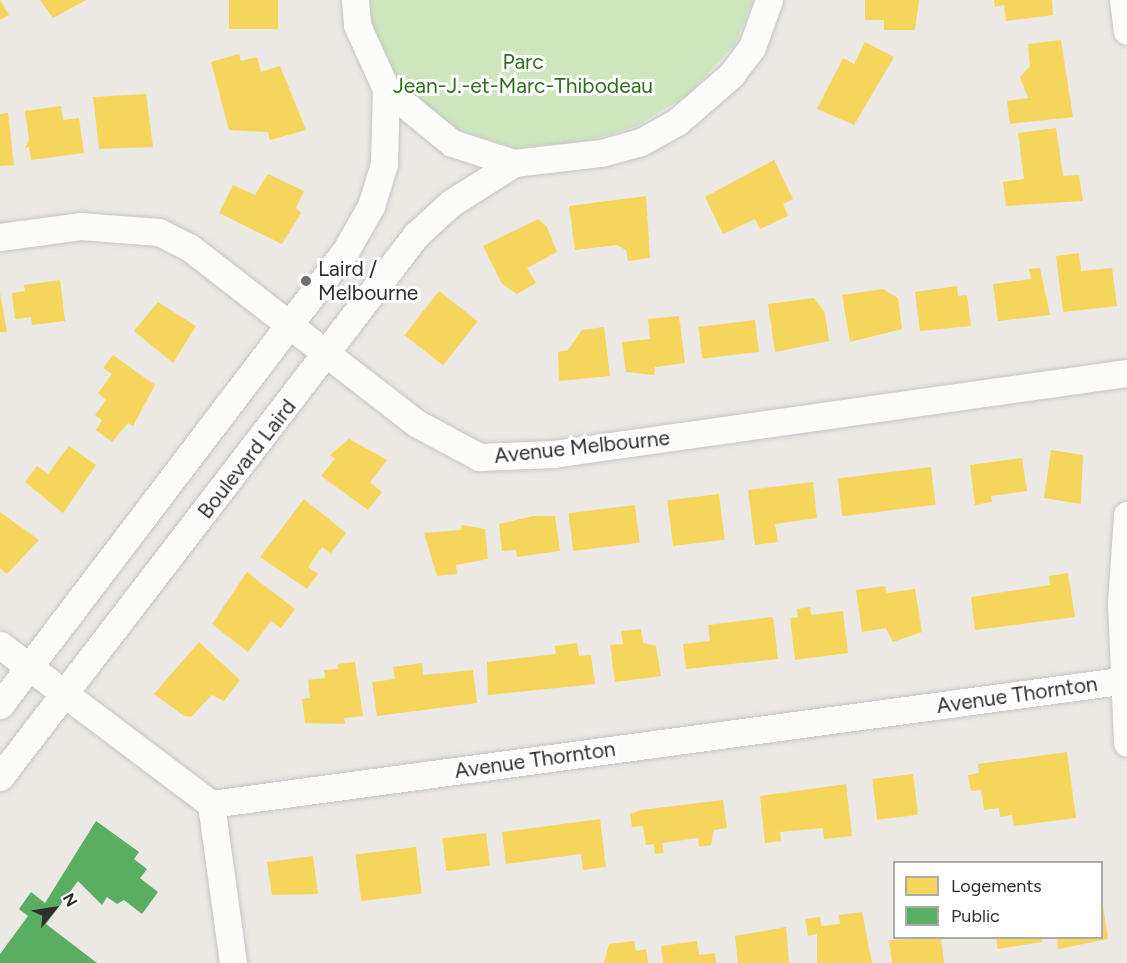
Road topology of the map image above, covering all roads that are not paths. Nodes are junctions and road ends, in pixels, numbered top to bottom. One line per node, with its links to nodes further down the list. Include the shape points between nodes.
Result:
1 (355, 0): 5 (street, Boulevard Laird, via 357,25)
2 (769, 0): 6 (street, Boulevard Laird, via 752,47 731,75 677,122 641,142 601,153)
3 (1122, 0): 4 (street)
4 (1127, 31)
5 (386, 89): 6 (street, Boulevard Laird, via 452,144); 8 (street, Boulevard Laird, via 384,164 371,206)
6 (514, 163): 9 (street, Boulevard Laird, via 451,203 416,235)
7 (0, 237): 8 (street, Avenue Melbourne, via 80,226 159,232 189,247)
8 (290, 325): 9 (street, Avenue Melbourne); 13 (street, Boulevard Laird)
9 (327, 355): 10 (street, Avenue Melbourne, via 441,441 479,457 502,459); 15 (street, Boulevard Laird)
10 (1127, 373)
11 (1127, 515): 14 (street)
12 (0, 645): 13 (street)
13 (28, 668): 15 (street); 16 (street, Boulevard Laird)
14 (1124, 680): 17 (street); 19 (street, Avenue Thornton)
15 (66, 694): 18 (street, Boulevard Laird); 19 (street)
16 (0, 705)
17 (1127, 743)
18 (0, 777)
19 (211, 804): 20 (street)
20 (233, 963)

